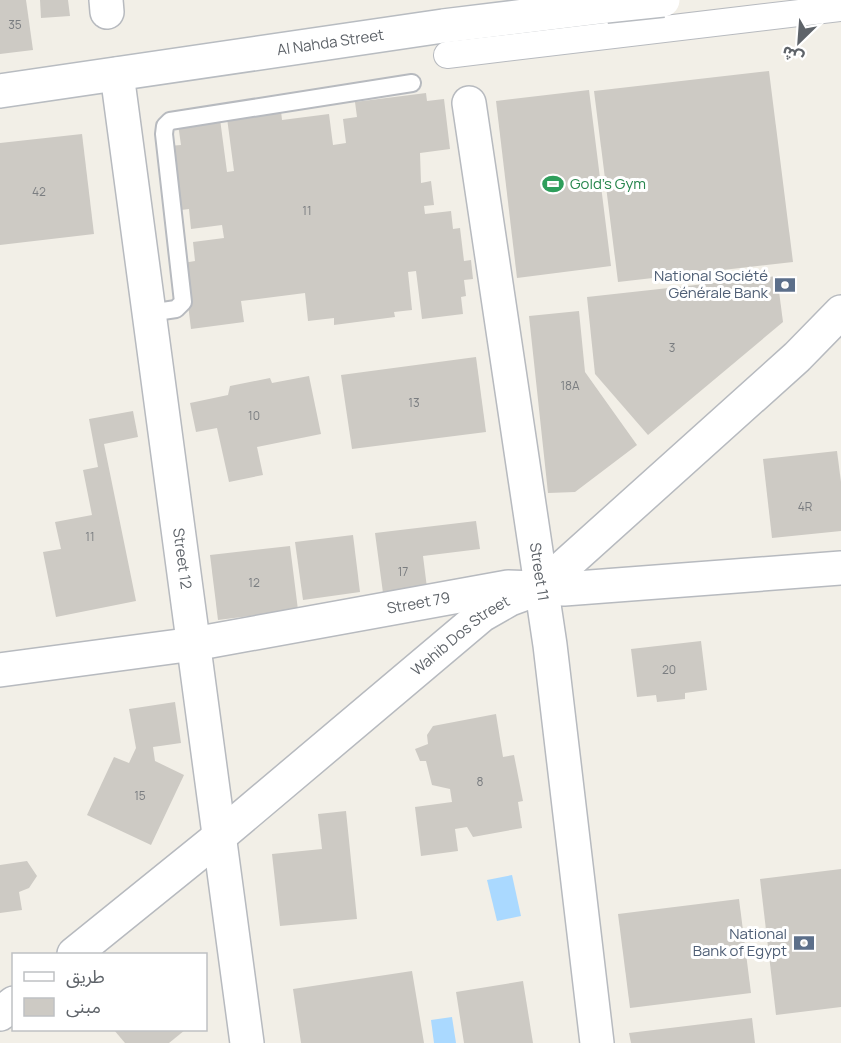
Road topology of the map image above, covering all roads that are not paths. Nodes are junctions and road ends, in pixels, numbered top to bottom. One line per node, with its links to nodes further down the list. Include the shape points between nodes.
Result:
1 (663, 0): 4 (street, Al Nahda Street, bridge, via 443,26)
2 (841, 8): 3 (street)
3 (447, 55)
4 (117, 74): 6 (street, Al Nahda Street); 9 (street, Street 12)
5 (412, 83): 9 (lane, via 170,121 164,134 183,302 176,309)
6 (0, 91)
7 (469, 103): 12 (street, Street 11)
8 (841, 312): 10 (street); 12 (street, Wahib Dos Street, via 797,357)
9 (149, 313): 13 (street, Street 12)
10 (841, 317)
11 (841, 568): 12 (street, Street 79)
12 (540, 588): 13 (street, Street 79, via 476,591); 15 (street, Wahib Dos Street, via 482,615); 18 (street, Street 11)
13 (194, 644): 14 (street, Street 79); 15 (street, Street 12)
14 (0, 670)
15 (220, 836): 16 (street, Wahib Dos Street); 17 (street, Street 12)
16 (75, 953)
17 (247, 1043)
18 (597, 1043)

